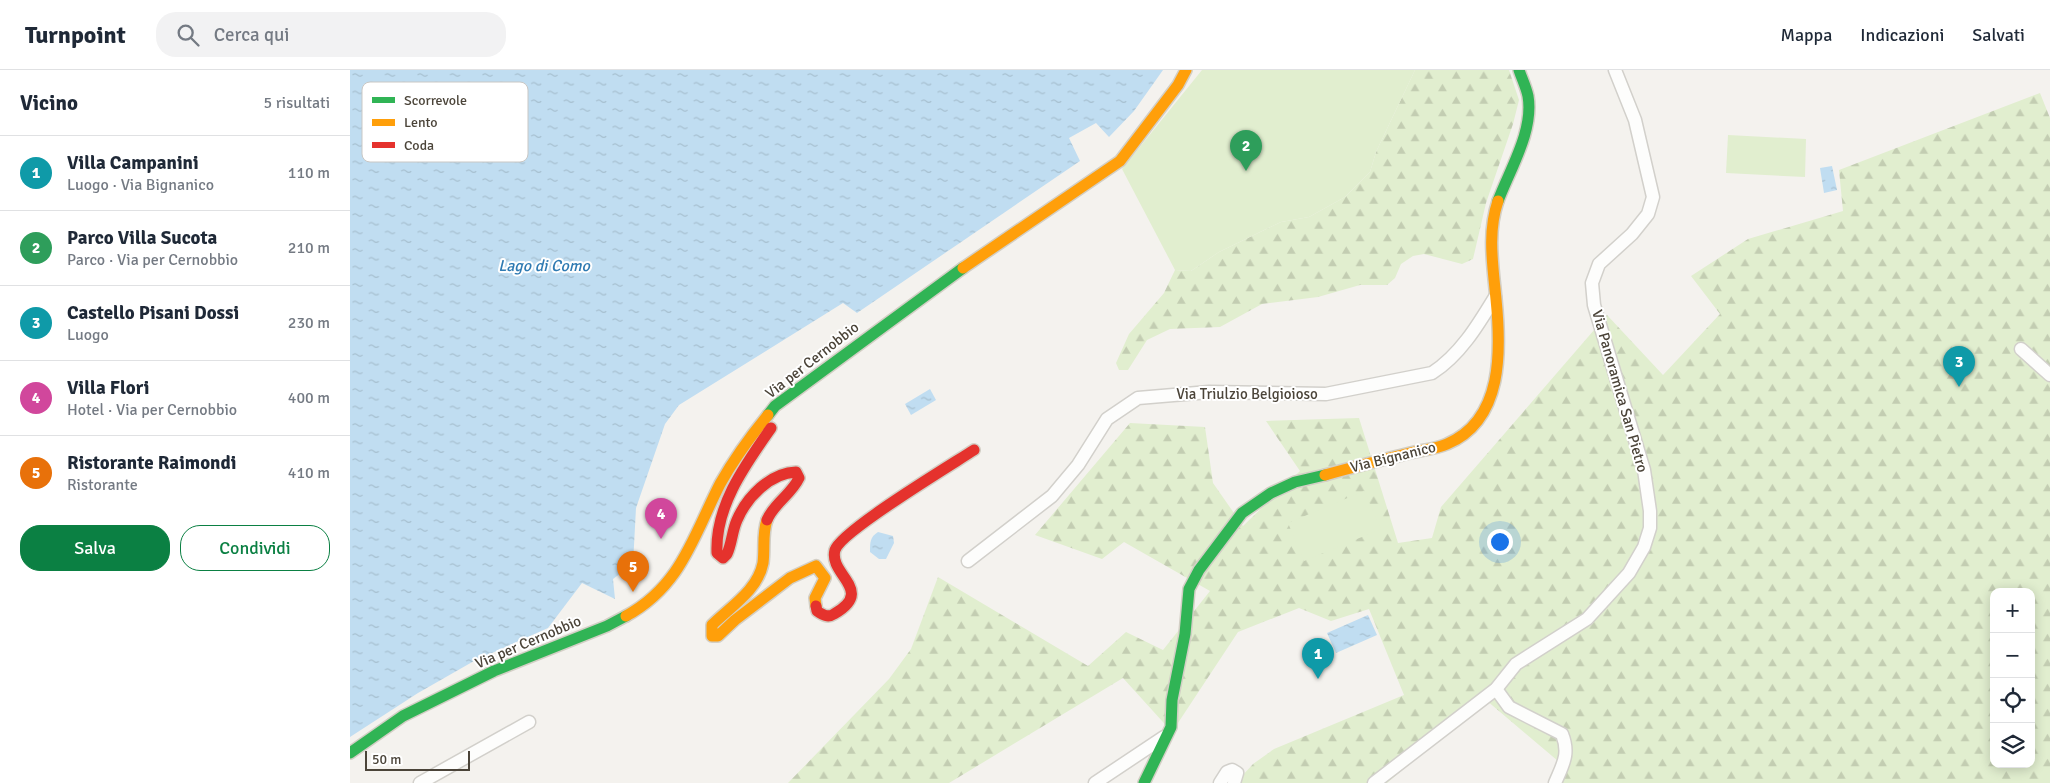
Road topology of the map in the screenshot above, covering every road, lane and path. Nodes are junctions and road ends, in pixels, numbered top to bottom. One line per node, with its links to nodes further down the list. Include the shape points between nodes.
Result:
1 (1186, 70): 5 (street, Via per Cernobbio, via 1120,161)
2 (1519, 70): 4 (street, Via Bignanico, via 1528,98 1528,111 1492,220)
3 (1615, 70): 10 (street, Via Panoramica San Pietro, via 1635,120 1653,196 1648,214 1632,234 1599,264 1592,283 1594,305 1644,470 1650,528 1629,573 1587,619 1516,664)
4 (1495, 297): 9 (street, Via Triulzio Belgioioso, via 1475,330 1445,365 1432,373 1326,394 1209,392 1138,398 1108,419 1078,465 1052,496); 12 (street, Via Bignanico, via 1500,360 1497,382 1492,399 1466,434 1448,444 1295,482 1254,503 1226,533 1189,589)
5 (854, 346): 8 (street, via 858,351 850,360 783,413 737,479 715,537 717,553 724,558 738,517 765,484 787,471 796,472 799,478 765,524 764,554 756,580 712,625 712,636 718,636 781,583 806,568 816,566 824,578 815,598 817,611 831,616 845,608 850,600 851,587 835,561 835,550 841,540 870,516); 13 (street, Via per Cernobbio, via 769,413 746,442 721,483 678,570 646,604 607,626 486,675 403,716)
6 (2021, 349): 7 (street)
7 (2050, 375)
8 (974, 450)
9 (968, 561)
10 (1496, 688): 19 (street); 20 (street, via 1509,707 1562,734 1567,748)
11 (529, 722): 14 (street)
12 (1168, 735): 15 (street); 16 (street, Via Bignanico)
13 (350, 753)
14 (420, 783)
15 (1095, 783)
16 (1144, 783)
17 (1220, 783): 18 (street, via 1232,770 1238,773)
18 (1234, 783)
19 (1374, 783)
20 (1555, 783)

